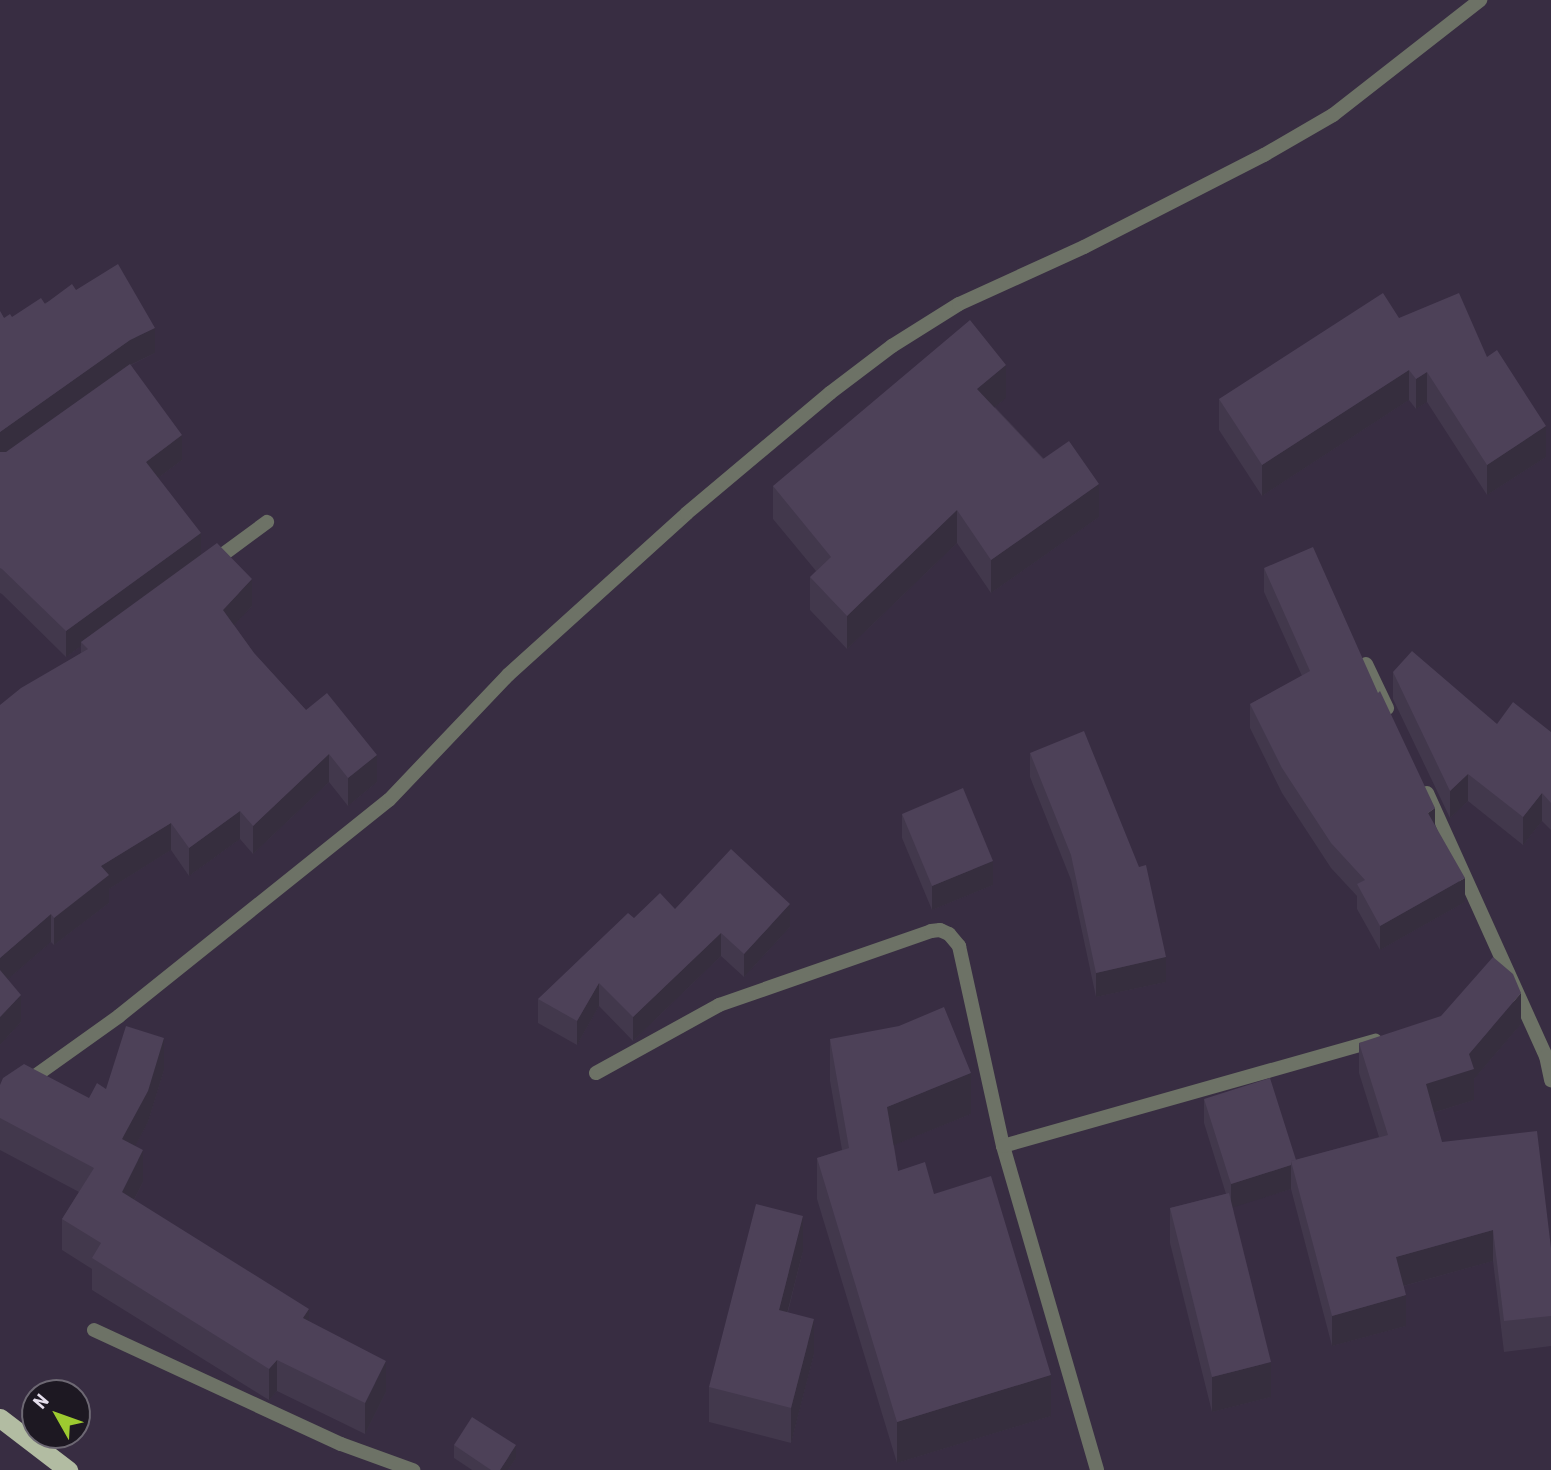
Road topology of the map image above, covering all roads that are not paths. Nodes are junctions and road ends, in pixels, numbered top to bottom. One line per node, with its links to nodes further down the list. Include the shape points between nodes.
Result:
1 (1480, 0): 10 (street, via 1322,121 1084,247 959,304 891,346 667,531 508,675 389,800 119,1016)
2 (267, 523): 3 (street)
3 (200, 571)
4 (1366, 664): 5 (street)
5 (1394, 724)
6 (1423, 784): 9 (street, via 1541,1044)
7 (1389, 1037): 11 (street)
8 (596, 1073): 11 (street, via 719,1005 940,930 959,946)
9 (1551, 1080)
10 (0, 1101)
11 (1003, 1146): 16 (street)
12 (94, 1330): 15 (street, via 341,1444)
13 (0, 1418): 14 (highway)
14 (68, 1470)
15 (413, 1470)
16 (1097, 1470)

